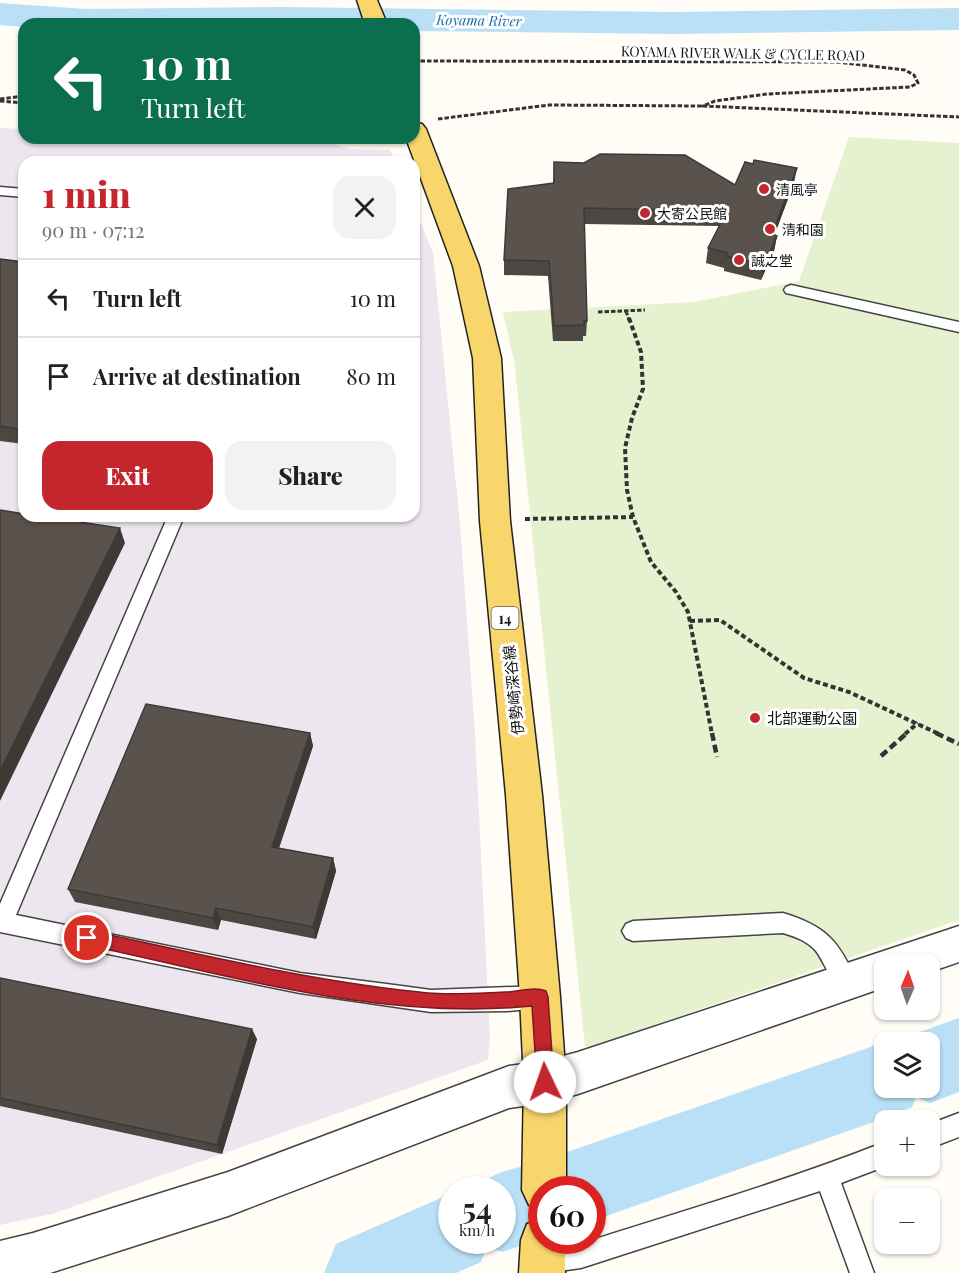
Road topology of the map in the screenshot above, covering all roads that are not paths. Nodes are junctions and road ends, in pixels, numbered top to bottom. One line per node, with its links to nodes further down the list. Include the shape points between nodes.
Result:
1 (367, 0): 2 (main road)
2 (374, 18)
3 (422, 124): 15 (main road, 伊勢崎深谷線 / 14, via 466,266 487,358 495,521 524,795)
4 (0, 190): 5 (lane)
5 (18, 192)
6 (791, 290): 7 (lane)
7 (959, 327)
8 (173, 522): 9 (lane)
9 (1, 921): 15 (lane, via 300,983 431,1001)
10 (633, 931): 14 (lane, via 783,923 805,928 821,940)
11 (959, 944): 12 (street)
12 (928, 954)
13 (874, 972): 14 (street)
14 (846, 981): 16 (street, via 589,1069)
15 (540, 997): 16 (main road, 伊勢崎深谷線 / 14)
16 (545, 1100): 20 (main road, 伊勢崎深谷線 / 14); 23 (street, via 508,1088 228,1194)
17 (959, 1125): 18 (lane)
18 (940, 1132)
19 (874, 1158): 21 (lane)
20 (544, 1176)
21 (827, 1177): 22 (lane, via 580,1256); 24 (lane)
22 (543, 1258)
23 (0, 1264)
24 (862, 1273)

